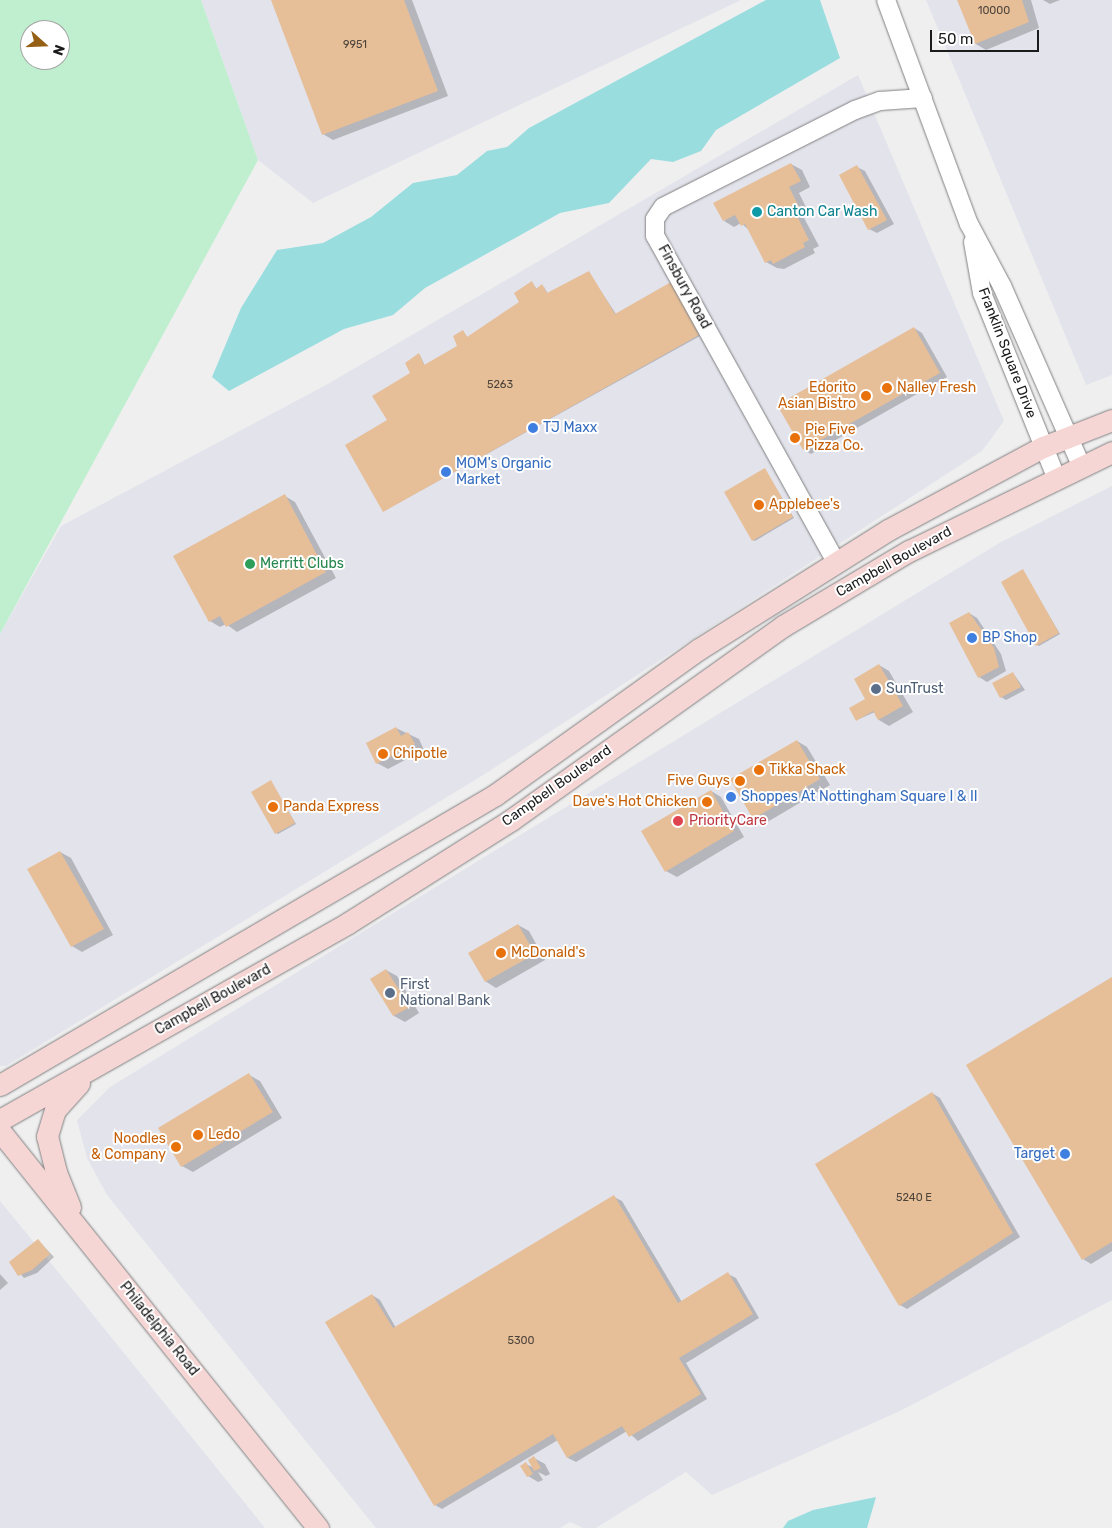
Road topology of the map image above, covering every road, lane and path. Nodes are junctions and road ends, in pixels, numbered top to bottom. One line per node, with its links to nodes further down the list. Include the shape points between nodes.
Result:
1 (886, 0): 2 (street, Franklin Square Drive)
2 (923, 98): 3 (street, Franklin Square Drive); 10 (street, Finsbury Road, via 880,101 855,110 663,207 655,219 656,236)
3 (969, 224): 5 (street, Franklin Square Drive, via 1002,286); 6 (street, Franklin Square Drive, via 982,293)
4 (1112, 420): 5 (main road, Campbell Boulevard)
5 (1067, 437): 6 (main road, Campbell Boulevard); 8 (street, Franklin Square Drive)
6 (1043, 447): 9 (street, Franklin Square Drive); 10 (main road, Campbell Boulevard, via 888,530)
7 (1112, 452): 8 (main road, Campbell Boulevard)
8 (1081, 465): 9 (main road, Campbell Boulevard)
9 (1056, 477): 11 (main road, Campbell Boulevard, via 909,551 783,626 497,828 348,923)
10 (836, 562): 12 (main road, Campbell Boulevard, via 699,649 495,795)
11 (105, 1060): 13 (main road, Campbell Boulevard); 15 (main road, via 62,1099 47,1136 56,1172)
12 (0, 1085)
13 (0, 1120)
14 (0, 1131): 15 (main road, Philadelphia Road)
15 (79, 1228): 16 (main road, Philadelphia Road)
16 (318, 1528)

